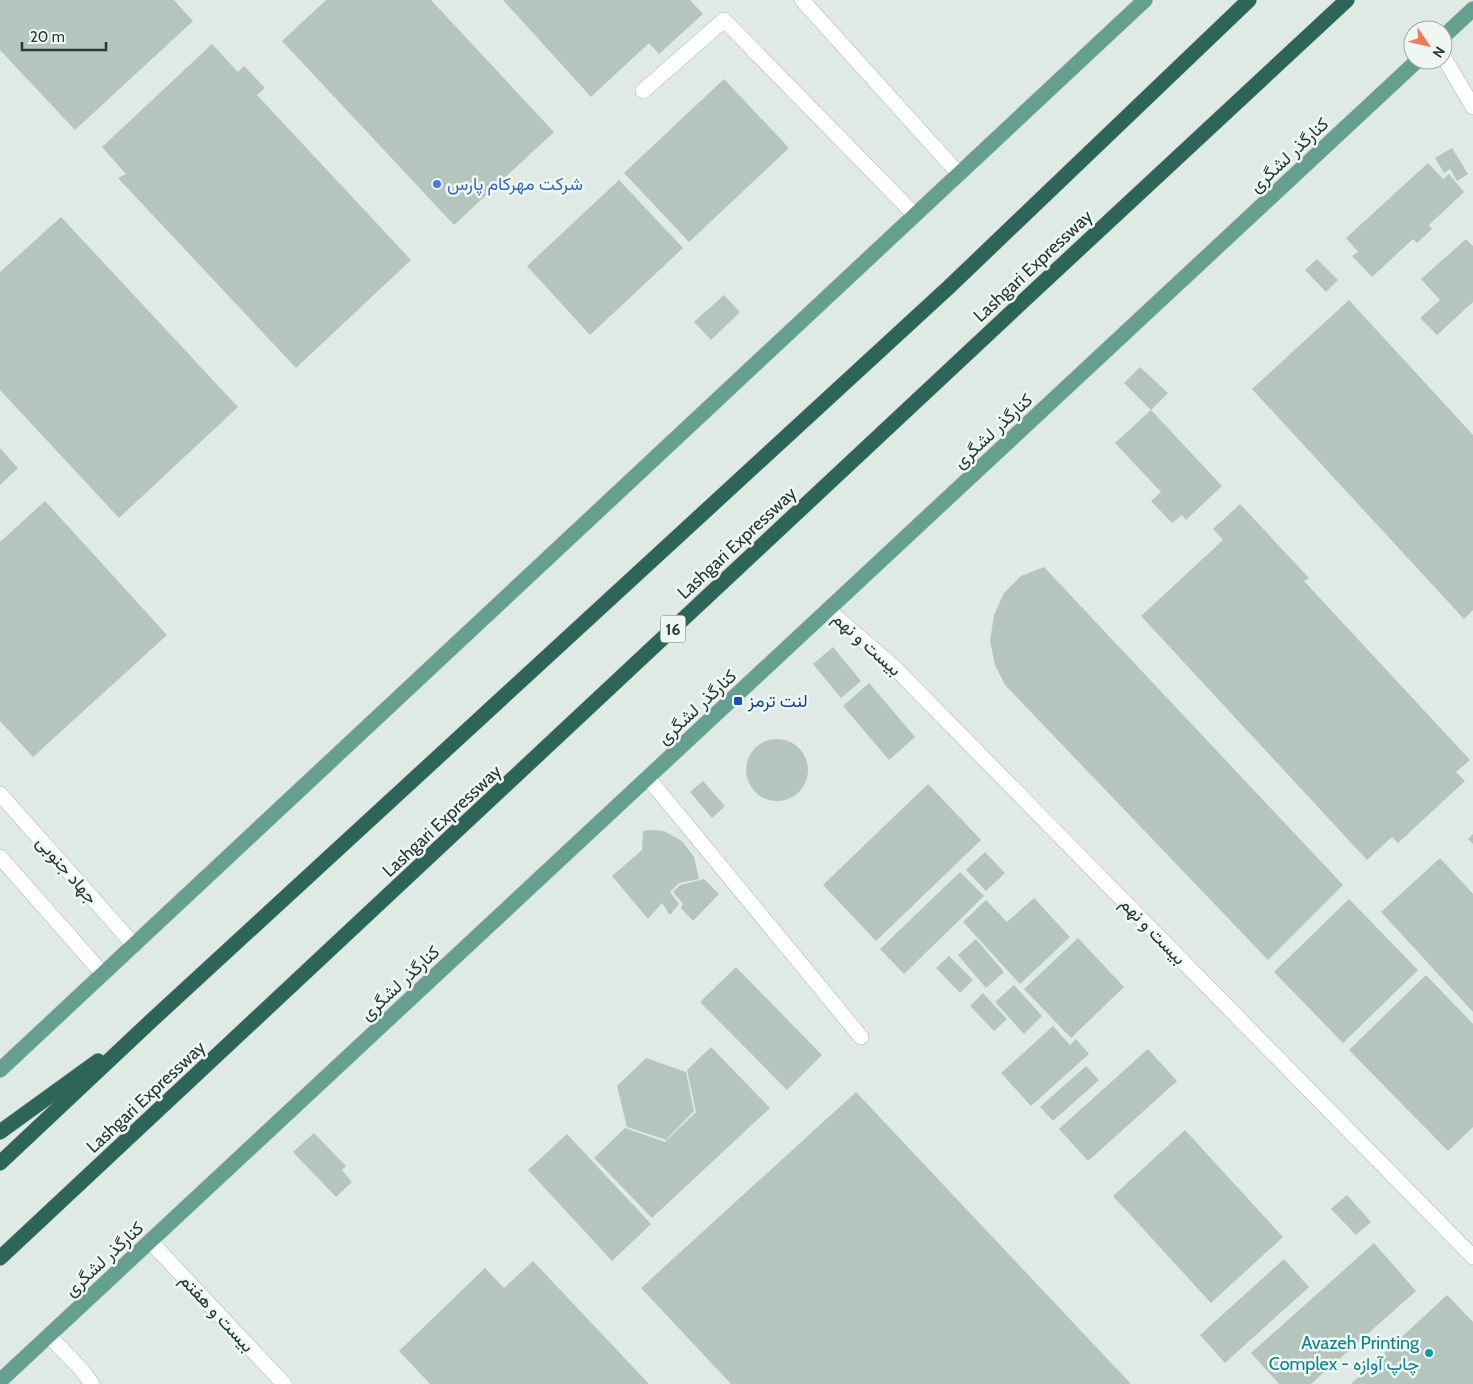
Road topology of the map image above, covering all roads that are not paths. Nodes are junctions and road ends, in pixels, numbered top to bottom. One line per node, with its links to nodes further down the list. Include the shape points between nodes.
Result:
1 (802, 0): 11 (street)
2 (1145, 0): 11 (main road)
3 (1250, 0): 19 (highway, via 941,294)
4 (1347, 0): 26 (highway, Lashgari Expressway / 16)
5 (1473, 9): 6 (main road)
6 (1453, 28)
7 (1407, 70): 13 (main road, کنارگذر لشگری)
8 (1451, 70): 10 (street)
9 (643, 92): 12 (street, via 724,20)
10 (1473, 107)
11 (959, 174): 12 (main road)
12 (915, 215): 17 (main road)
13 (828, 610): 14 (main road, کنارگذر لشگری); 25 (street, بیست و نهم, via 895,668)
14 (648, 778): 20 (street); 24 (main road, کنارگذر لشگری)
15 (0, 794): 17 (street, جهاد جنوبی)
16 (0, 857): 18 (street)
17 (134, 945): 18 (main road)
18 (103, 974): 21 (main road)
19 (151, 1022): 22 (highway); 23 (highway)
20 (862, 1037)
21 (0, 1070)
22 (0, 1132)
23 (0, 1163)
24 (150, 1242): 27 (main road, کنارگذر لشگری); 30 (street, بیست و هفتم)
25 (1473, 1257)
26 (0, 1258)
27 (49, 1336): 28 (main road, کنارگذر لشگری); 29 (street)
28 (0, 1381)
29 (92, 1384)
30 (284, 1384)

